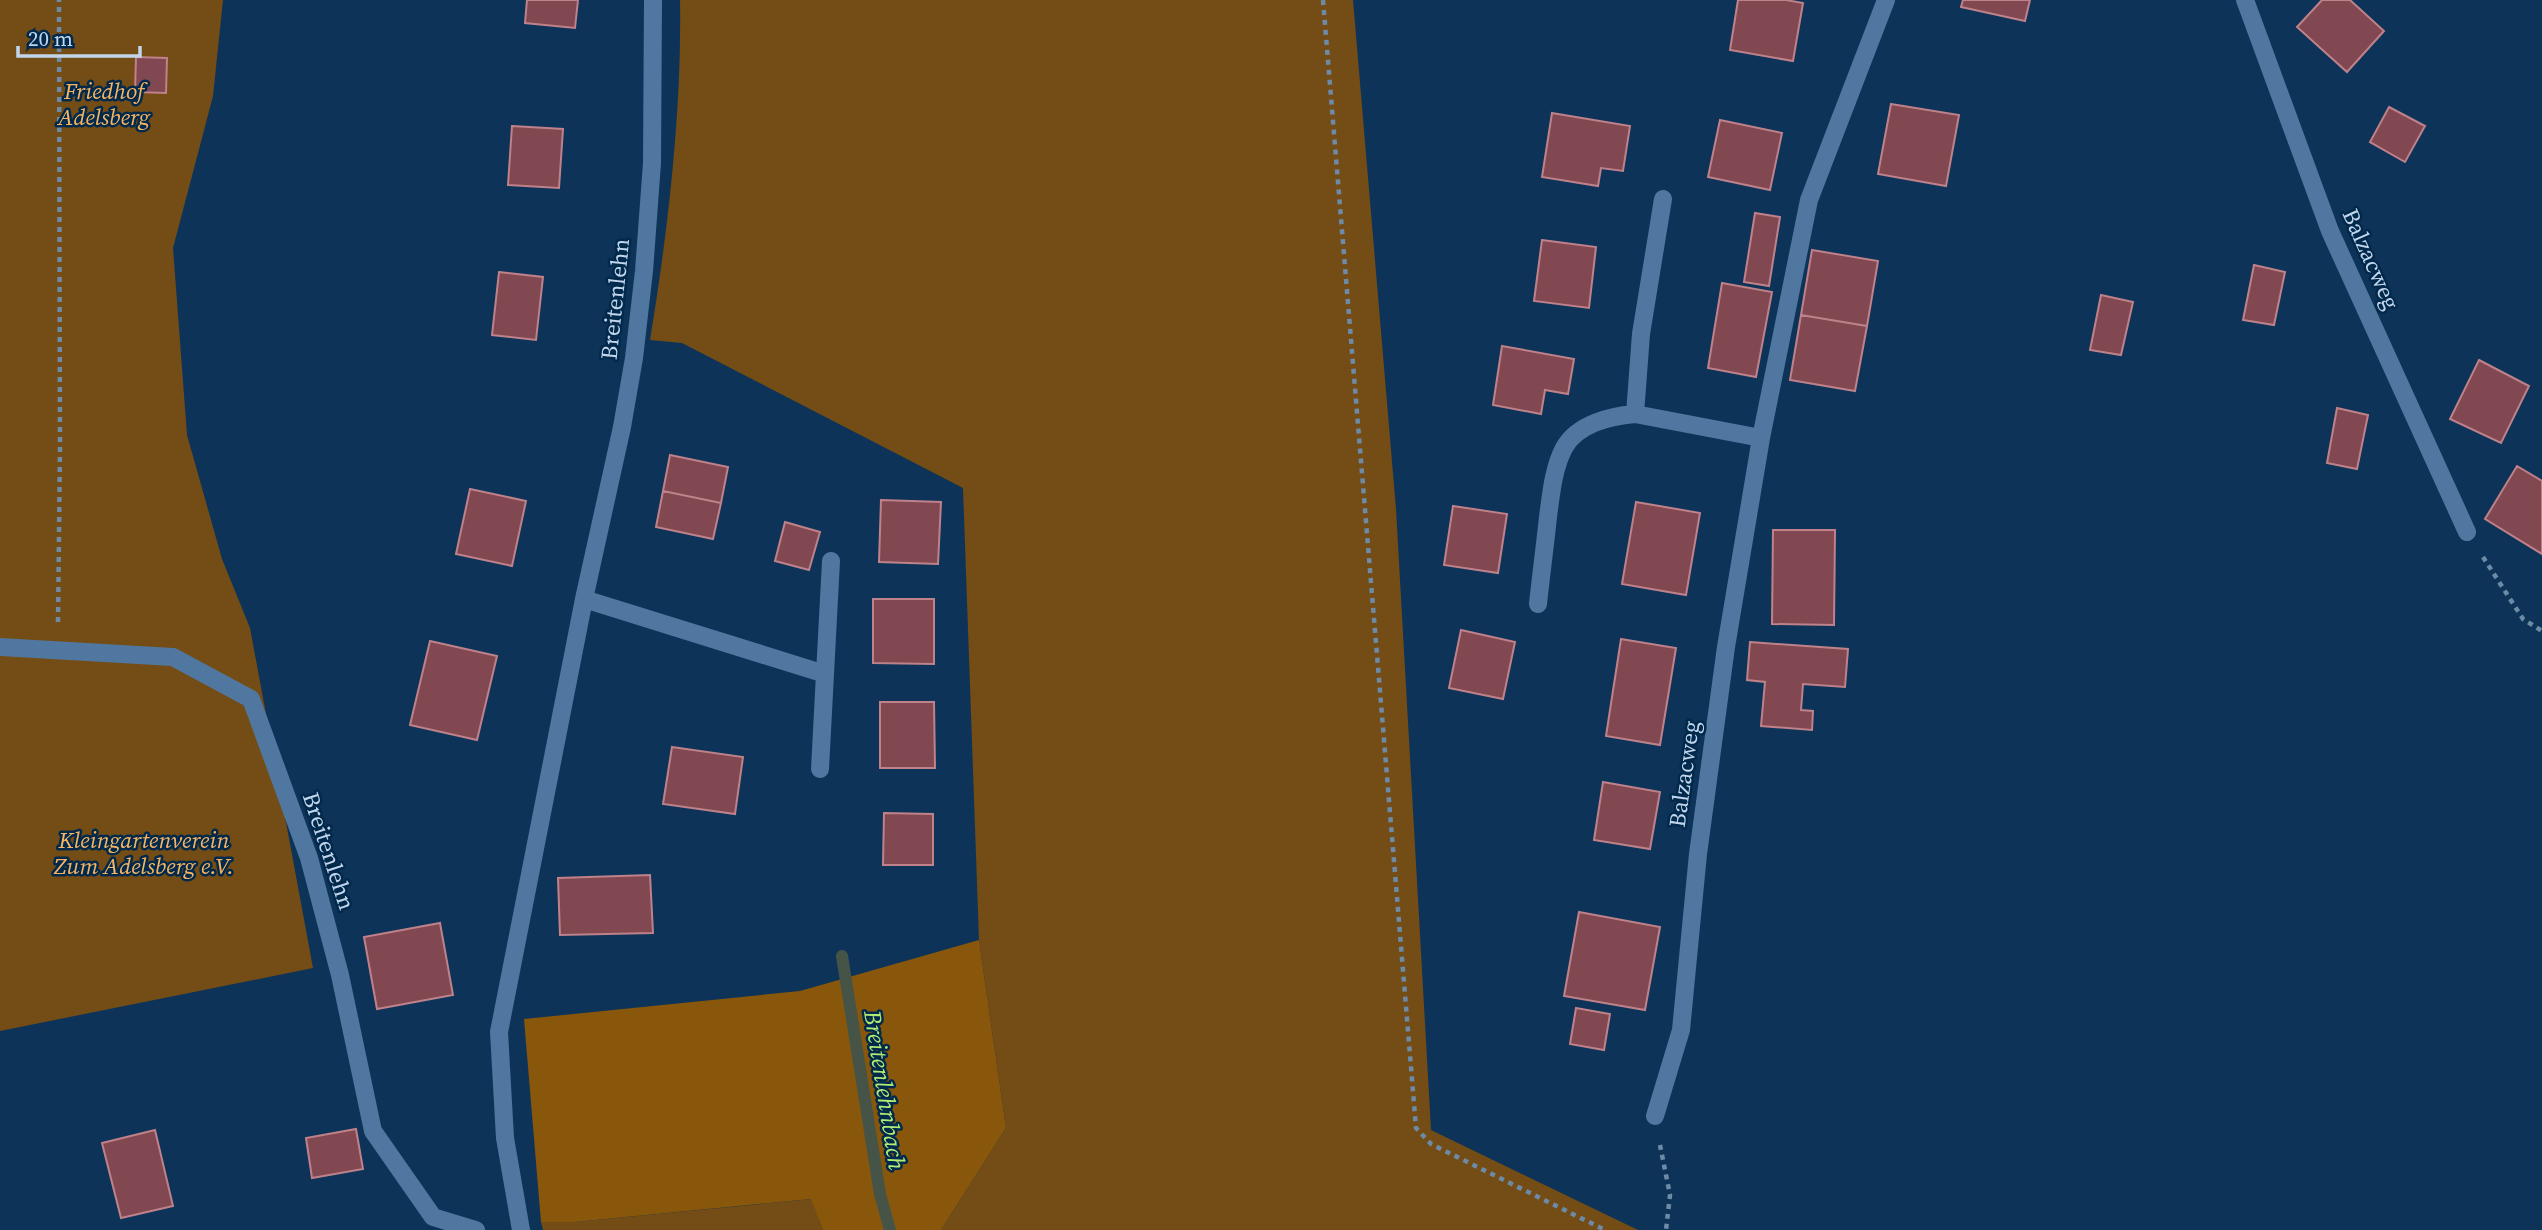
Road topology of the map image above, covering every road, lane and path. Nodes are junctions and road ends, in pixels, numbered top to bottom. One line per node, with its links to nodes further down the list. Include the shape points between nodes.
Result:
1 (59, 0): 15 (path)
2 (653, 0): 11 (street, Breitenlehn, via 652,163 641,296 622,427)
3 (1323, 0): 21 (path, via 1416,1128 1431,1144)
4 (1886, 0): 8 (street, Balzacweg, via 1809,200)
5 (2245, 0): 9 (street, Balzacweg, via 2330,231)
6 (1662, 199): 7 (street)
7 (1635, 414): 8 (street); 12 (street, via 1612,416 1592,425 1564,447 1551,494)
8 (1761, 438): 18 (street, Balzacweg, via 1724,661 1681,1030)
9 (2467, 532): 13 (path, via 2524,620)
10 (831, 561): 16 (street)
11 (584, 599): 16 (street); 20 (street, Breitenlehn, via 499,1032 505,1138)
12 (1538, 604)
13 (2542, 632)
14 (0, 647): 15 (street, Breitenlehn)
15 (58, 650): 19 (street, Breitenlehn, via 173,657 251,699 309,858 373,1131 433,1217)
16 (825, 674): 17 (street)
17 (820, 769)
18 (1655, 1116): 22 (path, via 1670,1195)
19 (476, 1230)
20 (521, 1230)
21 (1605, 1230)
22 (1666, 1230)

